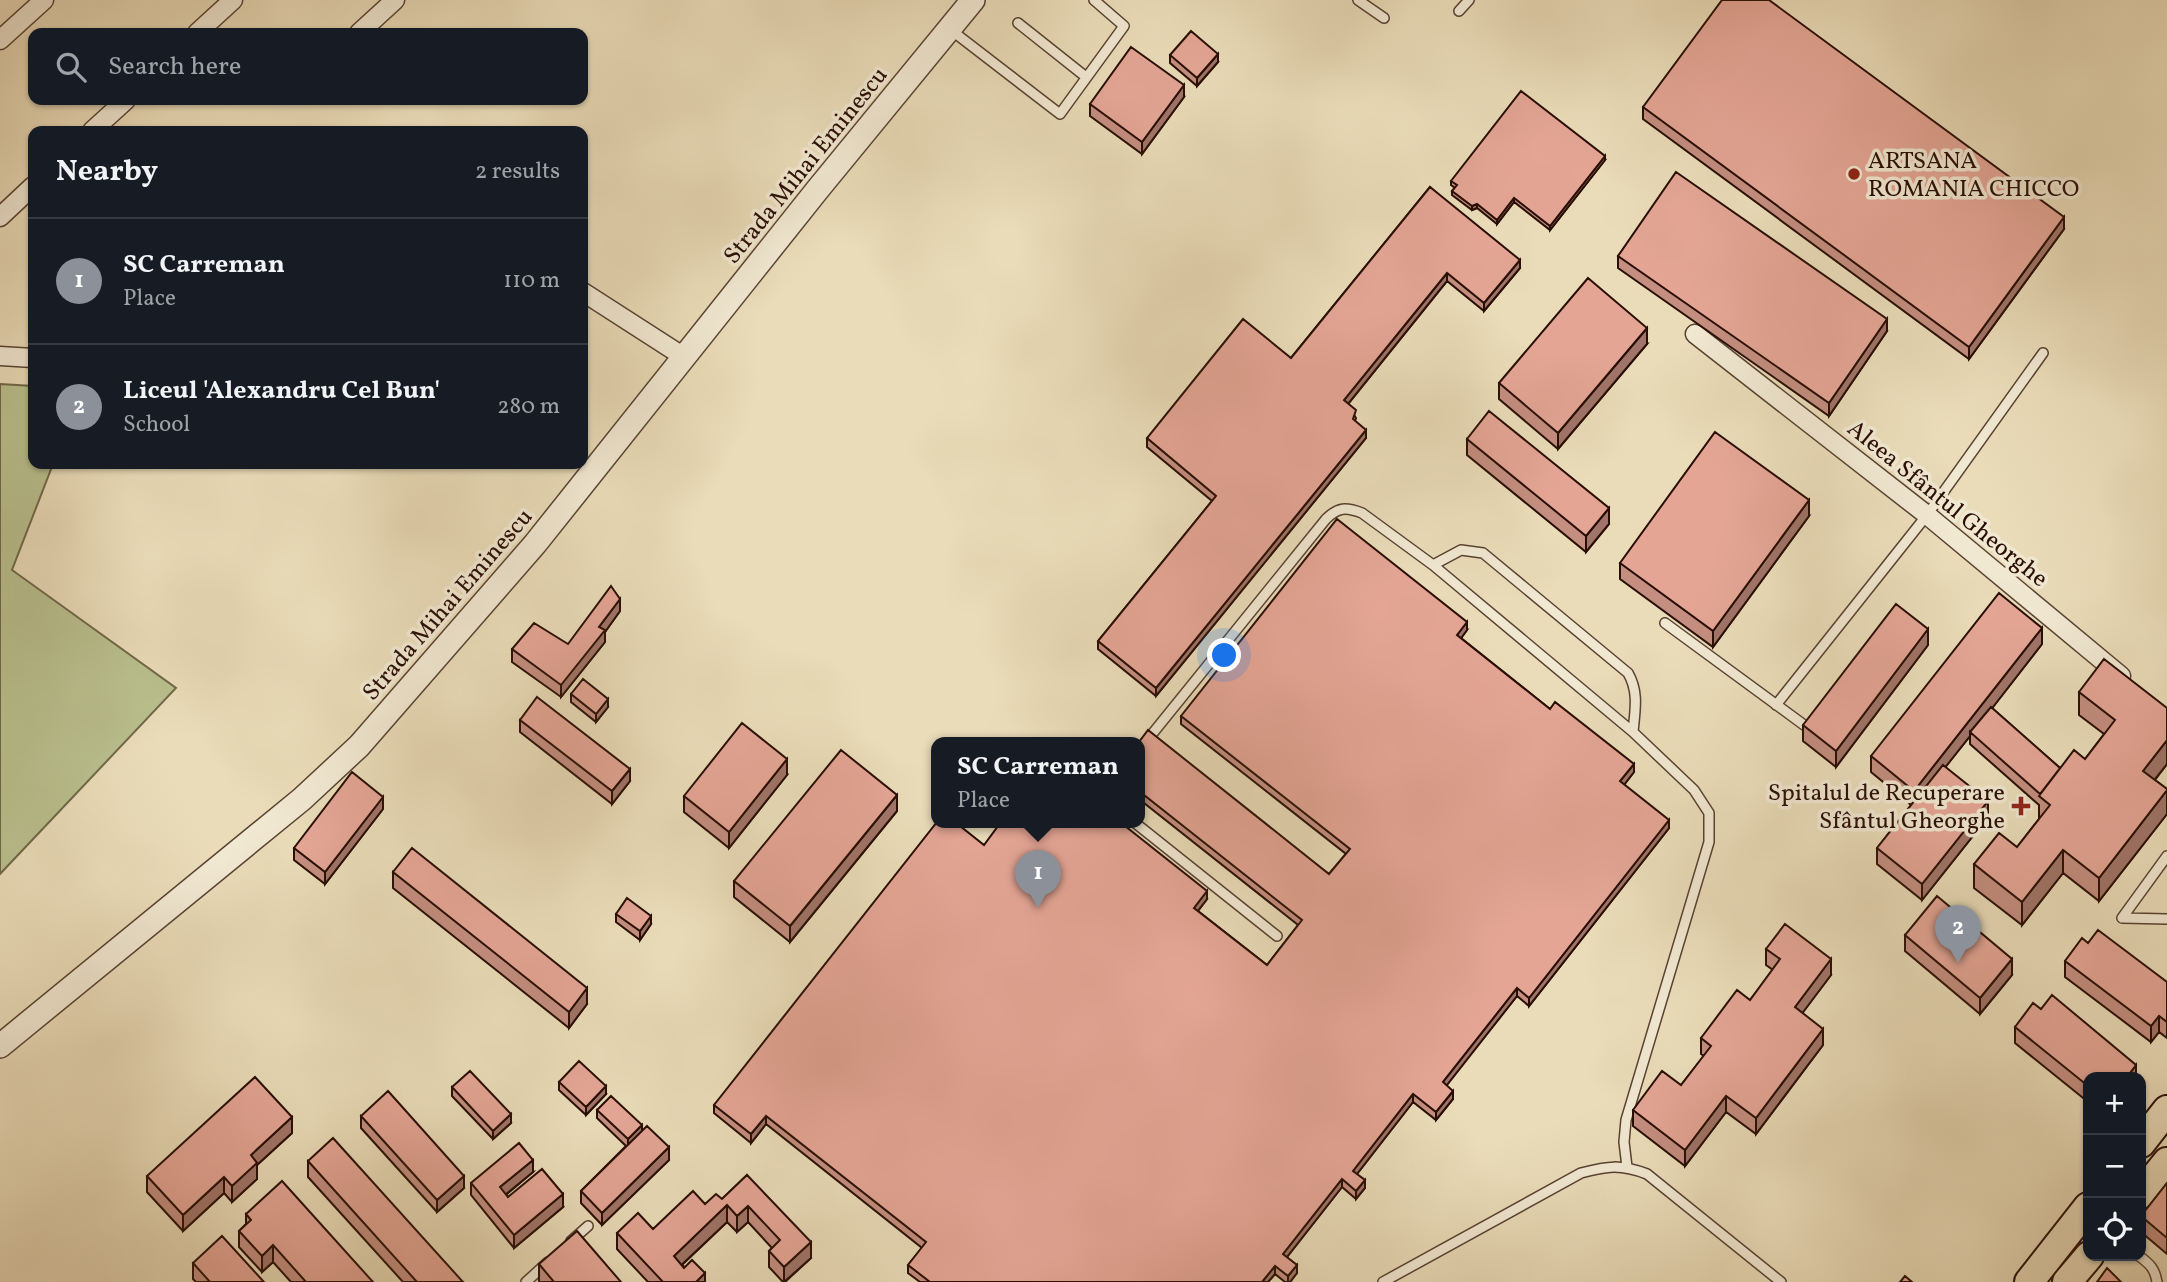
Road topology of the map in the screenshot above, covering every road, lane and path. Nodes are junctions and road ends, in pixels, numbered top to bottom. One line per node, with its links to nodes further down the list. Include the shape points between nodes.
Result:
1 (44, 0): 14 (street)
2 (233, 0): 11 (street)
3 (395, 0): 12 (street)
4 (973, 0): 13 (street, Strada Mihai Eminescu)
5 (1094, 0): 15 (lane, via 1124,26)
6 (1357, 0): 9 (lane)
7 (1468, 0): 8 (lane)
8 (1459, 11)
9 (1384, 18)
10 (1018, 23): 15 (lane)
11 (202, 28)
12 (364, 28)
13 (949, 29): 15 (lane, via 1059,114); 24 (street, Strada Mihai Eminescu)
14 (0, 40)
15 (1086, 77)
16 (121, 105): 17 (street)
17 (97, 126)
18 (28, 191): 19 (street)
19 (0, 218)
20 (588, 295): 24 (street)
21 (1695, 334): 26 (street, Aleea Sfântul Gheorghe)
22 (2043, 353): 26 (lane)
23 (0, 356): 25 (street)
24 (684, 357): 38 (street, Strada Mihai Eminescu, via 535,544 359,746 310,792)
25 (28, 358)
26 (1927, 515): 29 (street, Aleea Sfântul Gheorghe); 30 (lane)
27 (1433, 565): 32 (lane); 32 (lane, via 1461,550 1483,553 1628,673 1635,685); 33 (lane, via 1362,513 1335,510)
28 (1665, 623): 30 (lane)
29 (2136, 688)
30 (1776, 705): 31 (lane)
31 (1804, 725)
32 (1633, 732): 42 (lane, via 1694,790 1709,813 1709,842 1626,1120)
33 (1145, 742)
34 (1142, 828): 37 (lane)
35 (2167, 856): 36 (lane, via 2122,918)
36 (2167, 919)
37 (1277, 936)
38 (0, 1046)
39 (2167, 1111): 40 (main road)
40 (2146, 1137)
41 (2167, 1162): 43 (main road)
42 (1627, 1167): 51 (lane, via 1607,1166 1581,1173); 52 (lane, via 1647,1174)
43 (2146, 1188)
44 (2083, 1213): 53 (main road)
45 (588, 1226): 46 (lane)
46 (568, 1245)
47 (557, 1254): 50 (lane)
48 (2085, 1261): 54 (main road)
49 (2146, 1261): 55 (lane)
50 (526, 1282)
51 (1383, 1282)
52 (1781, 1282)
53 (2029, 1282)
54 (2067, 1282)
55 (2157, 1282)

